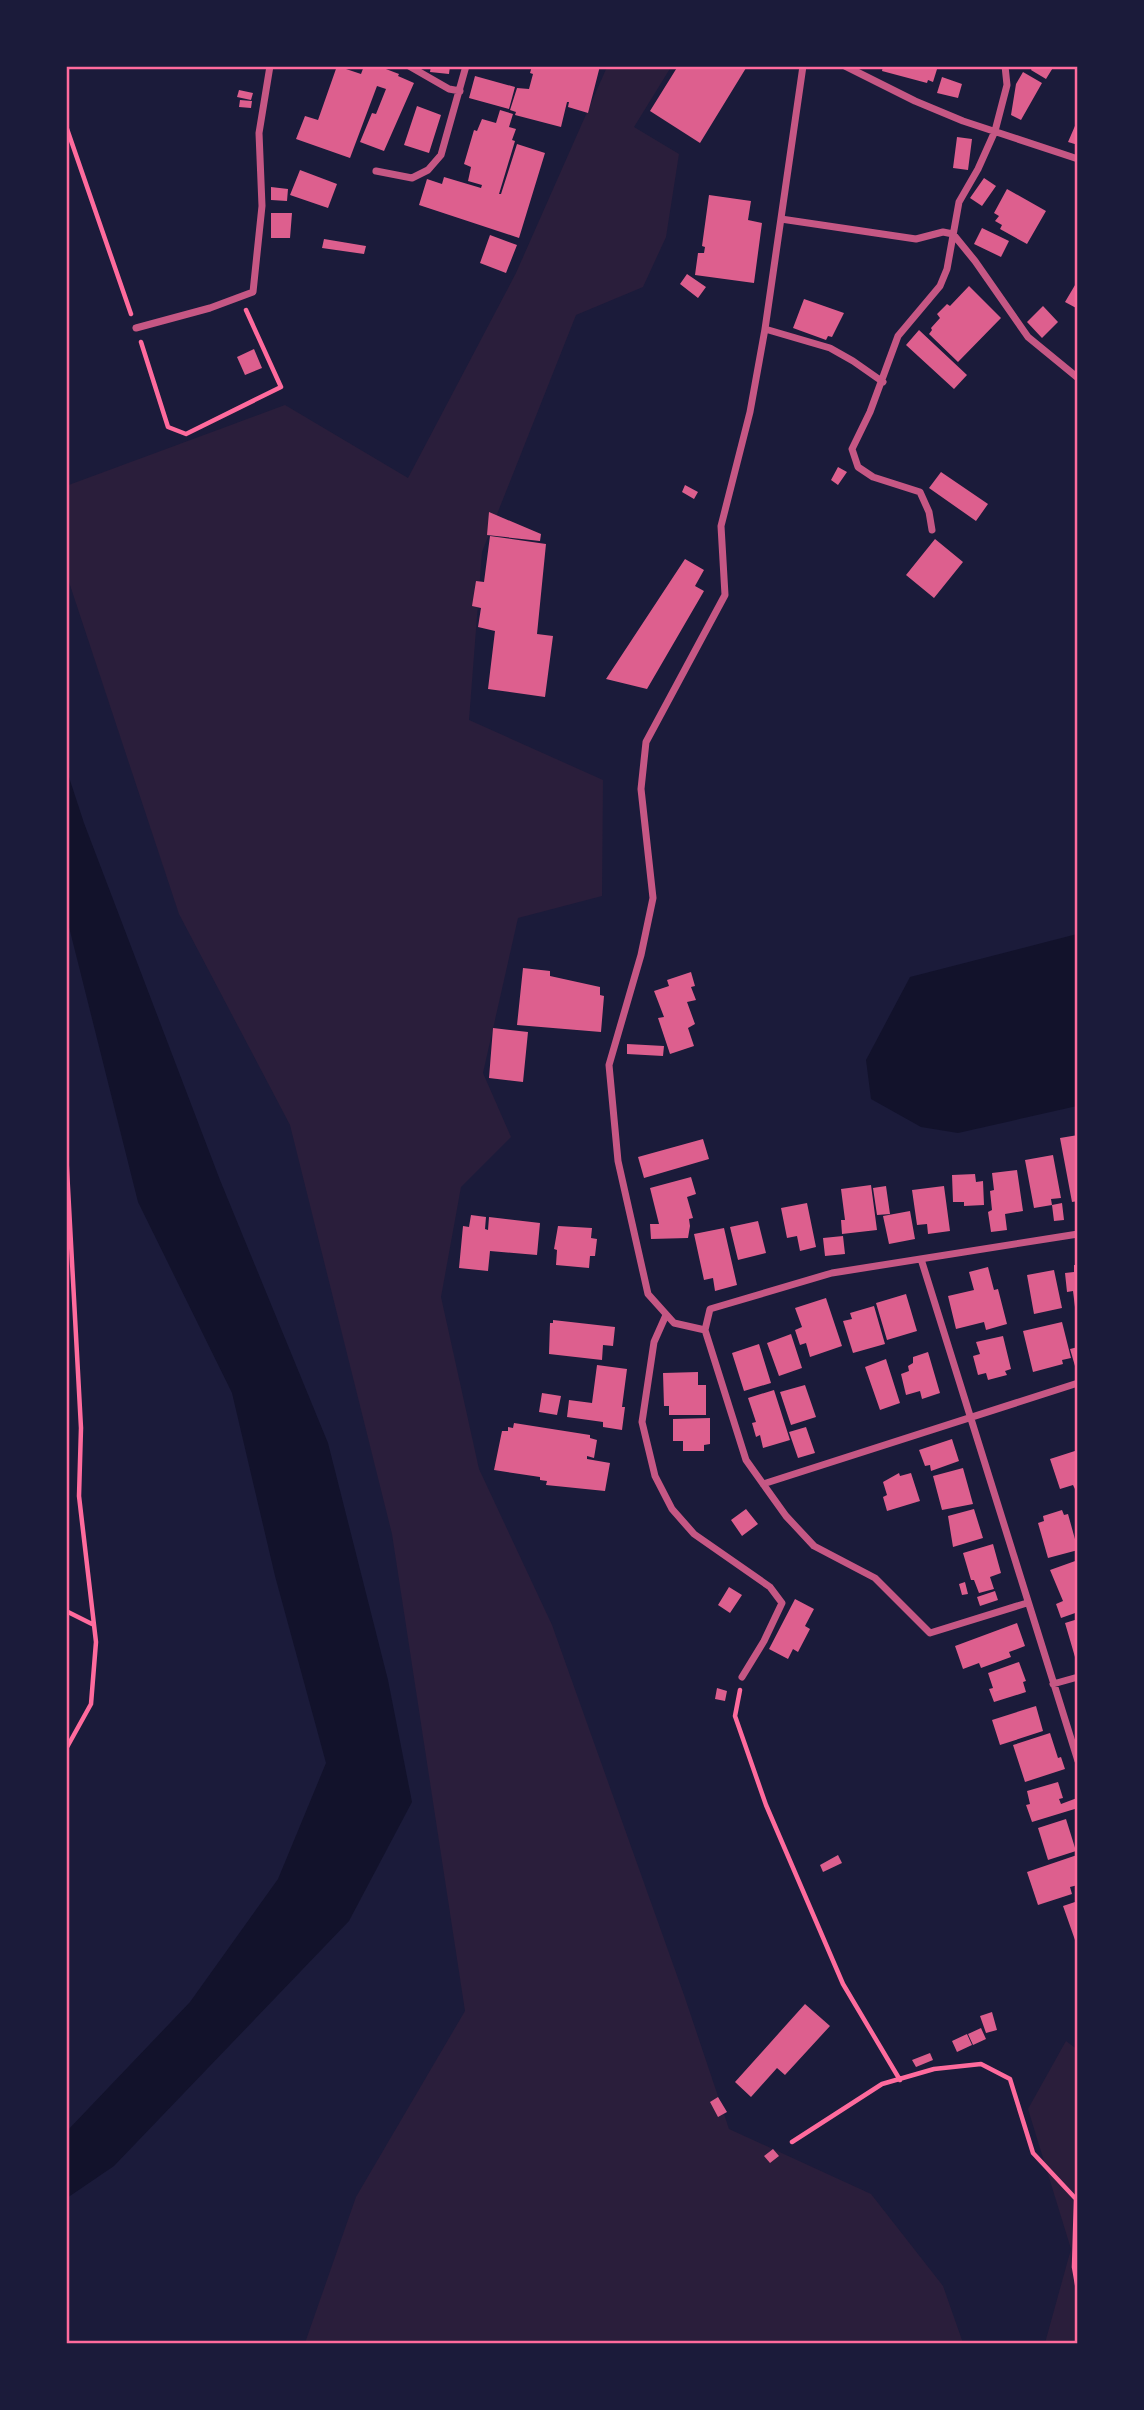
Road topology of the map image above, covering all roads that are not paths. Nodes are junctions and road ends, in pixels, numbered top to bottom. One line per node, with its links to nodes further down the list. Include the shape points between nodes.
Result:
1 (270, 66): 13 (street, via 259,133 262,206 253,292)
2 (409, 66): 7 (street)
3 (466, 66): 7 (street)
4 (803, 66): 11 (street)
5 (845, 66): 8 (street, via 915,101)
6 (1005, 66): 8 (street, via 1007,85)
7 (460, 91): 10 (street, via 441,155 428,170 412,178)
8 (995, 131): 9 (street); 12 (street, via 959,202)
9 (1077, 159)
10 (376, 171)
11 (781, 219): 12 (street, via 915,239); 14 (street)
12 (953, 234): 15 (street, via 1028,337); 16 (street, via 940,286 898,336)
13 (136, 328)
14 (765, 329): 16 (street, via 830,348); 20 (street, via 721,526 725,594 646,742 641,789 653,898 608,1065 618,1161 648,1294)
15 (1077, 378)
16 (883, 382): 17 (street, via 852,449 858,467 873,477 920,492)
17 (932, 530)
18 (1077, 1234): 19 (street)
19 (921, 1259): 21 (street, via 832,1273 710,1309); 23 (street)
20 (666, 1315): 21 (street, via 674,1323); 26 (street, via 654,1342 642,1422 655,1476 672,1509 694,1534 770,1587 782,1603)
21 (705, 1330): 24 (street, via 746,1460)
22 (1077, 1383): 23 (street)
23 (970, 1417): 24 (street); 25 (street)
24 (763, 1483): 25 (street, via 814,1546 875,1578 930,1633)
25 (1027, 1603): 28 (street)
26 (742, 1677)
27 (1077, 1677): 28 (street)
28 (1053, 1684): 29 (street)
29 (1077, 1761)

